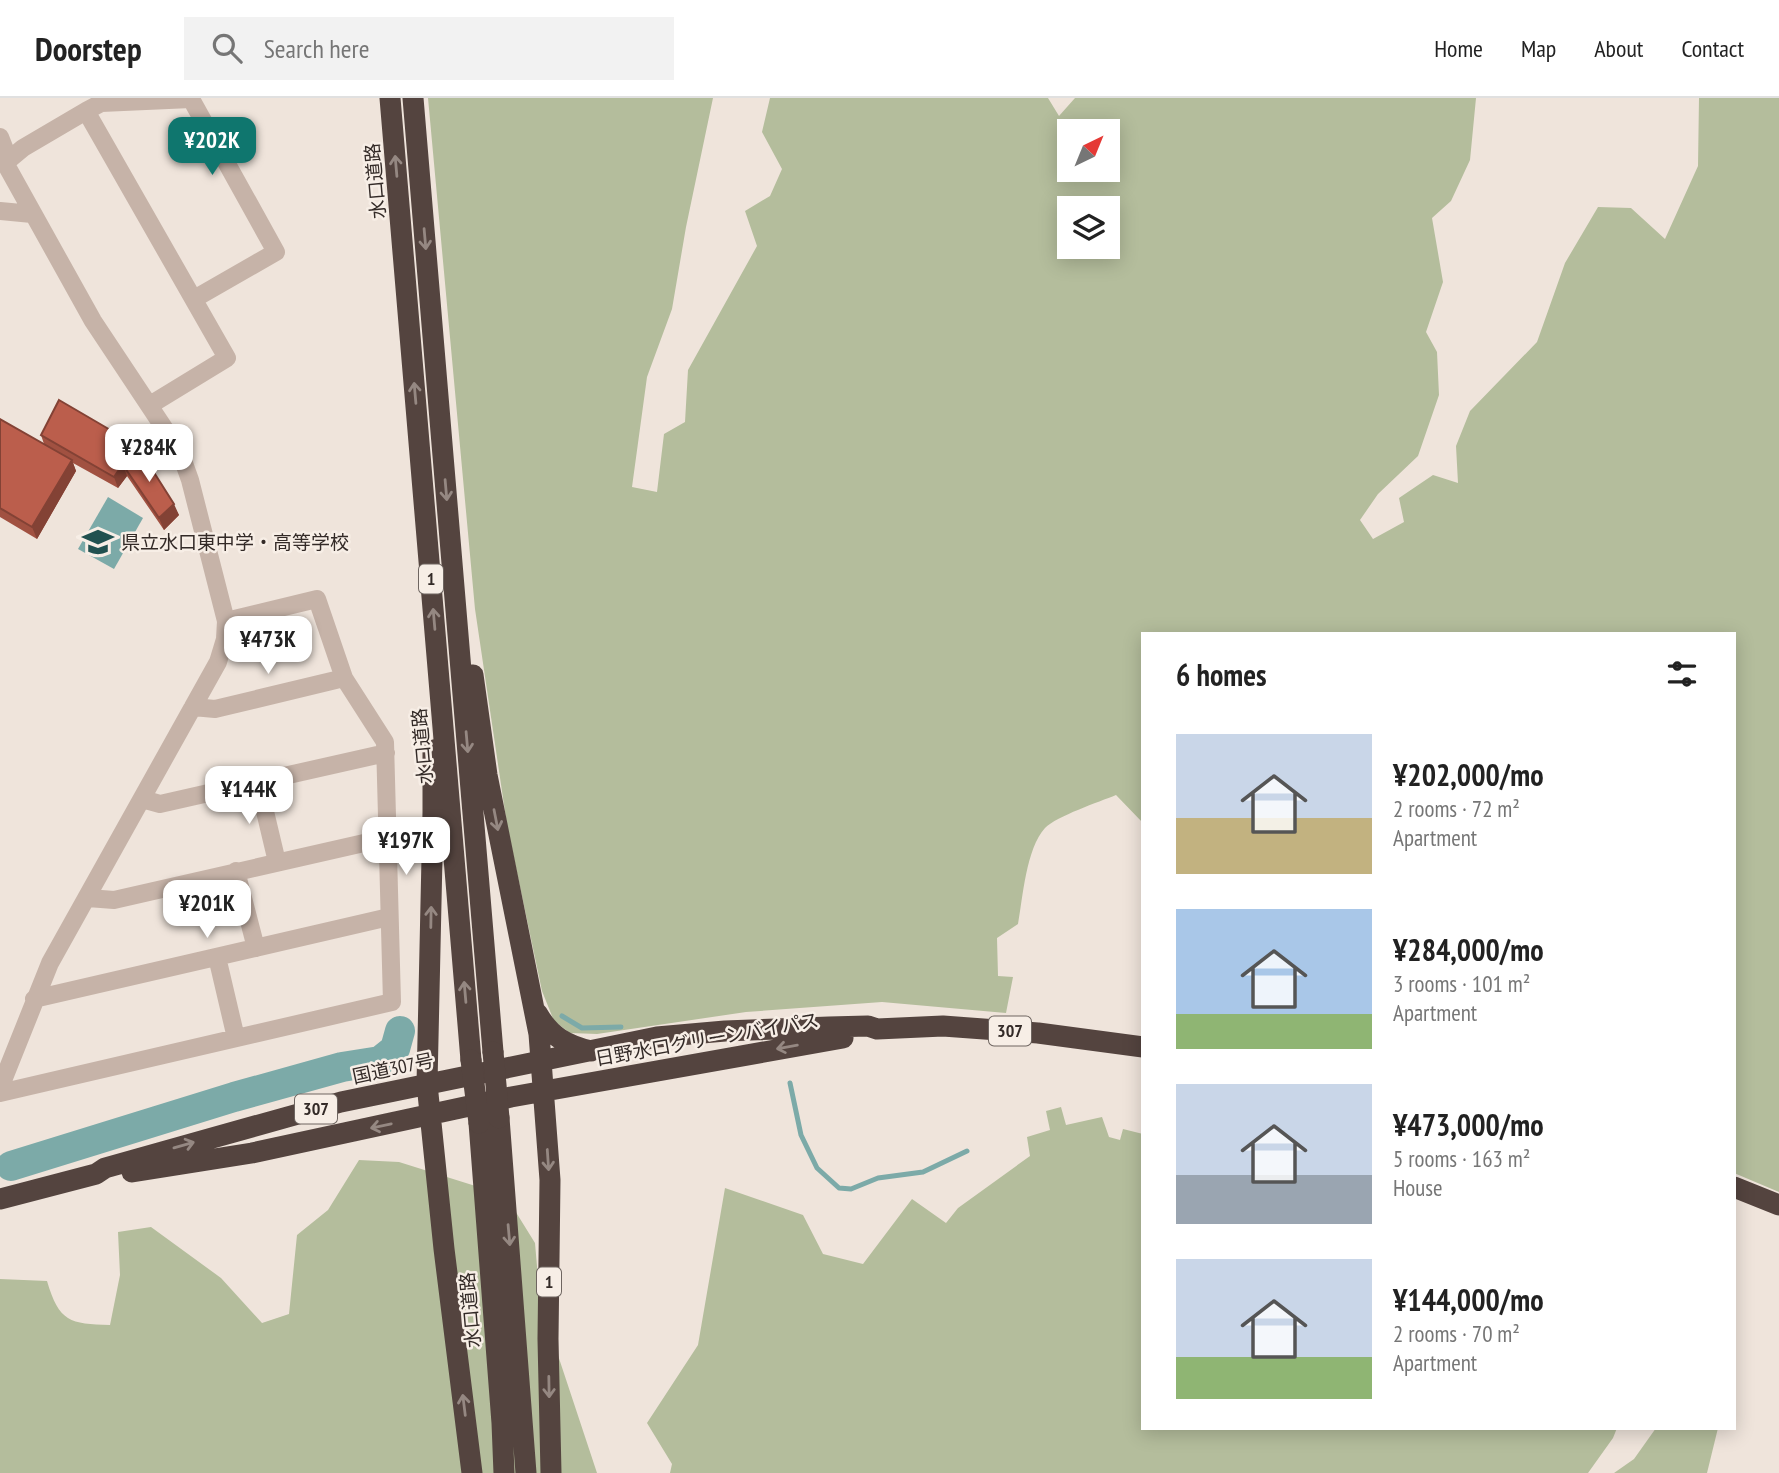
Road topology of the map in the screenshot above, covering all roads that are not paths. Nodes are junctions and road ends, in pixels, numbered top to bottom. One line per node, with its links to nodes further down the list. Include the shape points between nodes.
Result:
1 (191, 98): 2 (street); 5 (street, via 102,103); 10 (street, via 276,252)
2 (208, 98)
3 (390, 98): 14 (highway, 水口道路 / 1, one-way to 3)
4 (413, 98): 13 (highway, 水口道路 / 1, one-way to 13)
5 (86, 111): 7 (street); 10 (street)
6 (0, 137): 7 (street)
7 (5, 162): 9 (street)
8 (0, 211): 9 (street)
9 (32, 214): 11 (street, via 93,321)
10 (194, 299): 11 (street, via 227,358)
11 (150, 405): 12 (street, via 180,452 190,480)
12 (226, 621): 15 (street, via 317,599); 16 (street, via 218,662)
13 (458, 635): 28 (highway, 1, one-way to 28, via 468,651 477,695 487,775); 38 (highway, 水口道路 / 1, one-way to 38, bridge, via 493,1052)
14 (438, 659): 34 (highway, 1, one-way to 14, via 432,669); 38 (highway, 水口道路 / 1, one-way to 14, bridge, via 471,1060)
15 (344, 678): 16 (street, via 215,709); 17 (street)
16 (193, 707): 19 (street)
17 (386, 752): 18 (street); 20 (street)
18 (258, 782): 19 (street, via 160,804); 21 (street)
19 (142, 799): 23 (street)
20 (386, 838): 21 (street); 24 (street)
21 (276, 862): 22 (street)
22 (236, 871): 23 (street, via 114,900); 25 (street)
23 (88, 898): 27 (street)
24 (388, 917): 25 (street); 30 (street, via 392,1002)
25 (256, 948): 26 (street)
26 (218, 957): 27 (street); 30 (street)
27 (34, 999): 35 (street)
28 (534, 1008): 32 (highway, via 555,1037); 33 (highway, 1)
29 (877, 1030): 31 (highway, 日野水口グリーンバイパス / 307, via 956,1027); 32 (highway, 日野水口グリーンバイパス / 307, via 725,1031 657,1037); 36 (highway, 日野水口グリーンバイパス / 307, one-way to 36)
30 (236, 1038): 35 (street)
31 (1141, 1047)
32 (593, 1051): 33 (highway, 日野水口グリーンバイパス / 307)
33 (541, 1062): 34 (highway, 国道307号 / 307); 36 (highway, 1)
34 (427, 1084): 37 (highway, 1); 39 (highway, 国道307号 / 307, one-way to 34, via 341,1102)
35 (0, 1091)
36 (543, 1092): 37 (highway, 国道307号 / 307); 46 (highway, 1, one-way to 46, via 550,1180)
37 (429, 1116): 39 (highway, 国道307号 / 307, one-way to 39, via 252,1153); 43 (highway, 1, one-way to 37)
38 (489, 1120): 44 (highway, 水口道路 / 1); 45 (highway, 水口道路 / 1, one-way to 45)
39 (96, 1174): 41 (highway, 国道307号 / 307)
40 (1736, 1188): 42 (highway)
41 (0, 1198)
42 (1779, 1205)
43 (472, 1473)
44 (504, 1473)
45 (526, 1473)
46 (551, 1473)

